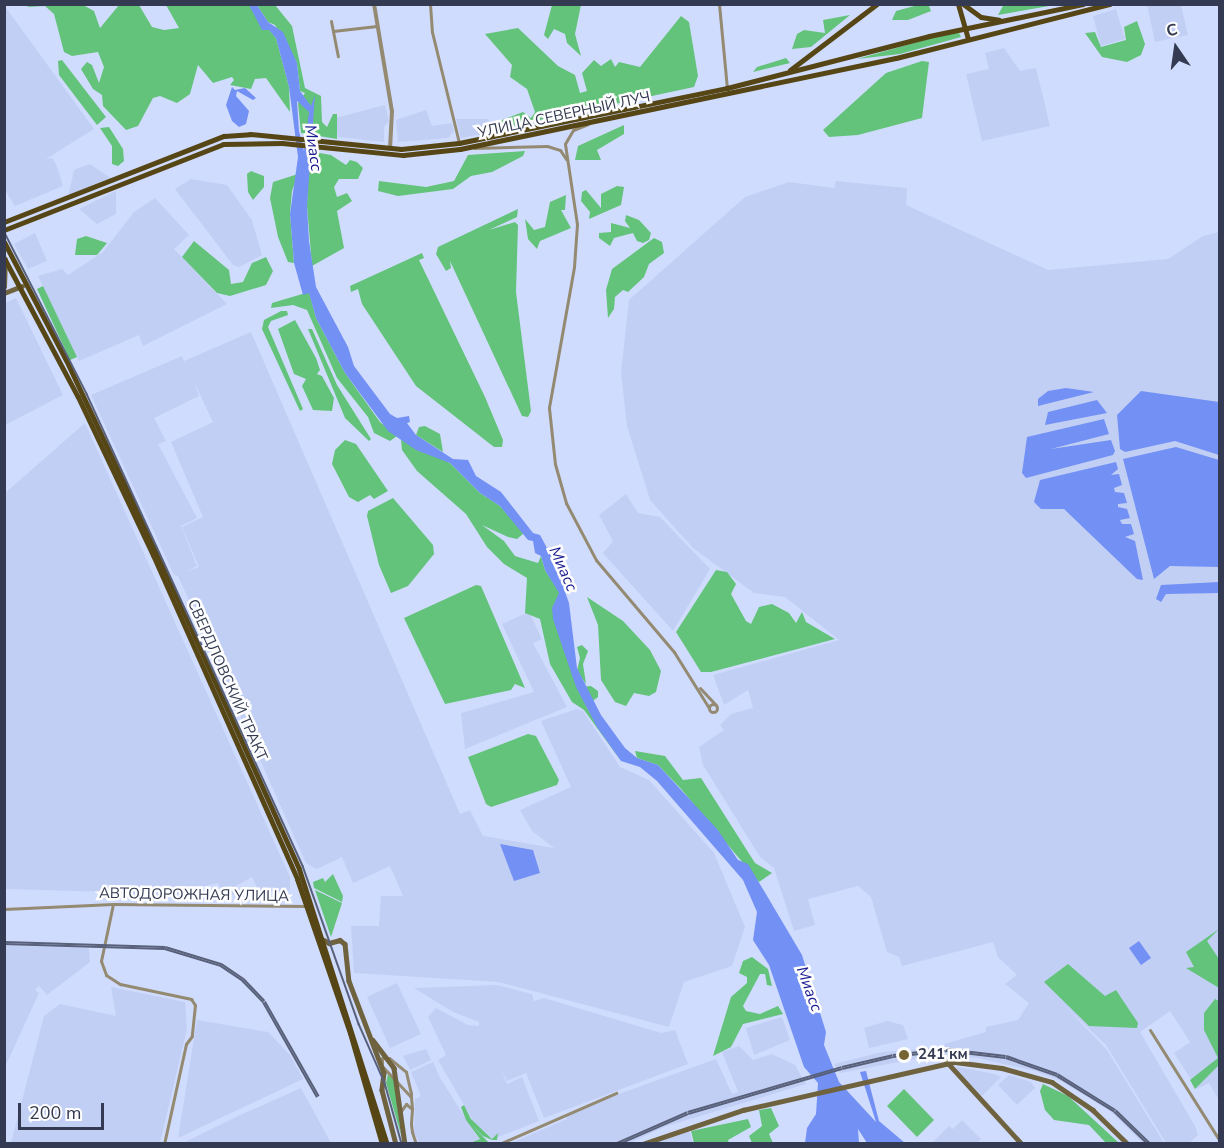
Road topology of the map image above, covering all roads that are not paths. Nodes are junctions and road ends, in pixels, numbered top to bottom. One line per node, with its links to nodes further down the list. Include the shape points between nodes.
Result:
1 (374, 4): 13 (street)
2 (430, 4): 25 (street, via 432,32)
3 (719, 4): 21 (street)
4 (877, 4): 20 (main road)
5 (958, 4): 14 (main road)
6 (963, 4): 11 (main road, via 981,17)
7 (1083, 4): 9 (main road, УЛИЦА СЕВЕРНЫЙ ЛУЧ)
8 (1110, 4): 12 (main road, УЛИЦА СЕВЕРНЫЙ ЛУЧ)
9 (1032, 16): 11 (main road, УЛИЦА СЕВЕРНЫЙ ЛУЧ); 12 (main road, via 1036,18)
10 (331, 21): 15 (street)
11 (1006, 21): 14 (main road, УЛИЦА СЕВЕРНЫЙ ЛУЧ)
12 (1033, 24): 16 (main road, УЛИЦА СЕВЕРНЫЙ ЛУЧ)
13 (377, 26): 15 (street); 26 (street, via 392,111)
14 (965, 30): 16 (main road); 17 (main road, УЛИЦА СЕВЕРНЫЙ ЛУЧ)
15 (333, 31): 18 (street)
16 (968, 39): 19 (main road, УЛИЦА СЕВЕРНЫЙ ЛУЧ)
17 (856, 55): 19 (main road, via 852,60); 20 (main road, УЛИЦА СЕВЕРНЫЙ ЛУЧ)
18 (338, 56)
19 (857, 64): 22 (main road, УЛИЦА СЕВЕРНЫЙ ЛУЧ)
20 (785, 74): 21 (main road, УЛИЦА СЕВЕРНЫЙ ЛУЧ)
21 (727, 88): 25 (main road, УЛИЦА СЕВЕРНЫЙ ЛУЧ)
22 (600, 120): 25 (main road, УЛИЦА СЕВЕРНЫЙ ЛУЧ); 27 (street, via 570,134 565,144)
23 (283, 140): 24 (main road, УЛИЦА СЕВЕРНЫЙ ЛУЧ); 28 (main road, УЛИЦА СЕВЕРНЫЙ ЛУЧ, via 224,136); 29 (main road, УЛИЦА СЕВЕРНЫЙ ЛУЧ, via 223,144 28,224)
24 (323, 144): 25 (main road, УЛИЦА СЕВЕРНЫЙ ЛУЧ, via 403,154); 26 (main road, УЛИЦА СЕВЕРНЫЙ ЛУЧ)
25 (459, 146): 26 (main road, УЛИЦА СЕВЕРНЫЙ ЛУЧ); 27 (street, via 547,146 560,150)
26 (390, 148)
27 (567, 161): 35 (street, via 576,224 574,267 549,408 560,483 575,525 596,560)
28 (4, 222)
29 (4, 230)
30 (4, 242): 32 (main road, СВЕРДЛОВСКИЙ ТРАКТ)
31 (4, 258): 32 (main road, СВЕРДЛОВСКИЙ ТРАКТ); 33 (main road)
32 (25, 285): 34 (main road); 37 (main road, СВЕРДЛОВСКИЙ ТРАКТ, via 157,553)
33 (4, 287)
34 (4, 293)
35 (699, 687): 35 (street, via 710,708 715,712 716,705)
36 (113, 904): 37 (street, АВТОДОРОЖНАЯ УЛИЦА); 38 (street, АВТОДОРОЖНАЯ УЛИЦА); 54 (street, via 101,961 106,975 120,984 191,999 195,1005 192,1036 186,1044)
37 (309, 905): 39 (main road, СВЕРДЛОВСКИЙ ТРАКТ); 55 (main road, СВЕРДЛОВСКИЙ ТРАКТ)
38 (4, 909)
39 (324, 940): 40 (main road); 41 (main road, СВЕРДЛОВСКИЙ ТРАКТ)
40 (331, 943): 41 (main road); 42 (main road, via 345,942 349,981)
41 (328, 952): 56 (main road, СВЕРДЛОВСКИЙ ТРАКТ)
42 (367, 1030): 44 (main road); 46 (main road)
43 (1150, 1030): 53 (street)
44 (389, 1058): 46 (street, via 382,1058); 47 (street); 48 (main road)
45 (947, 1062): 61 (main road, via 743,1110); 62 (main road); 63 (main road, via 1002,1068 1052,1082 1093,1110)
46 (382, 1066): 48 (street); 57 (main road, via 382,1090)
47 (408, 1076): 48 (street, via 405,1083); 50 (street)
48 (397, 1079): 50 (street); 52 (main road)
49 (616, 1093): 60 (street)
50 (411, 1097): 51 (street)
51 (412, 1109): 52 (street, via 405,1104); 59 (street)
52 (400, 1113): 58 (main road)
53 (1220, 1141)
54 (164, 1143)
55 (382, 1143)
56 (387, 1143)
57 (396, 1143)
58 (405, 1143)
59 (416, 1143)
60 (499, 1143)
61 (643, 1143)
62 (1022, 1143)
63 (1128, 1143)

